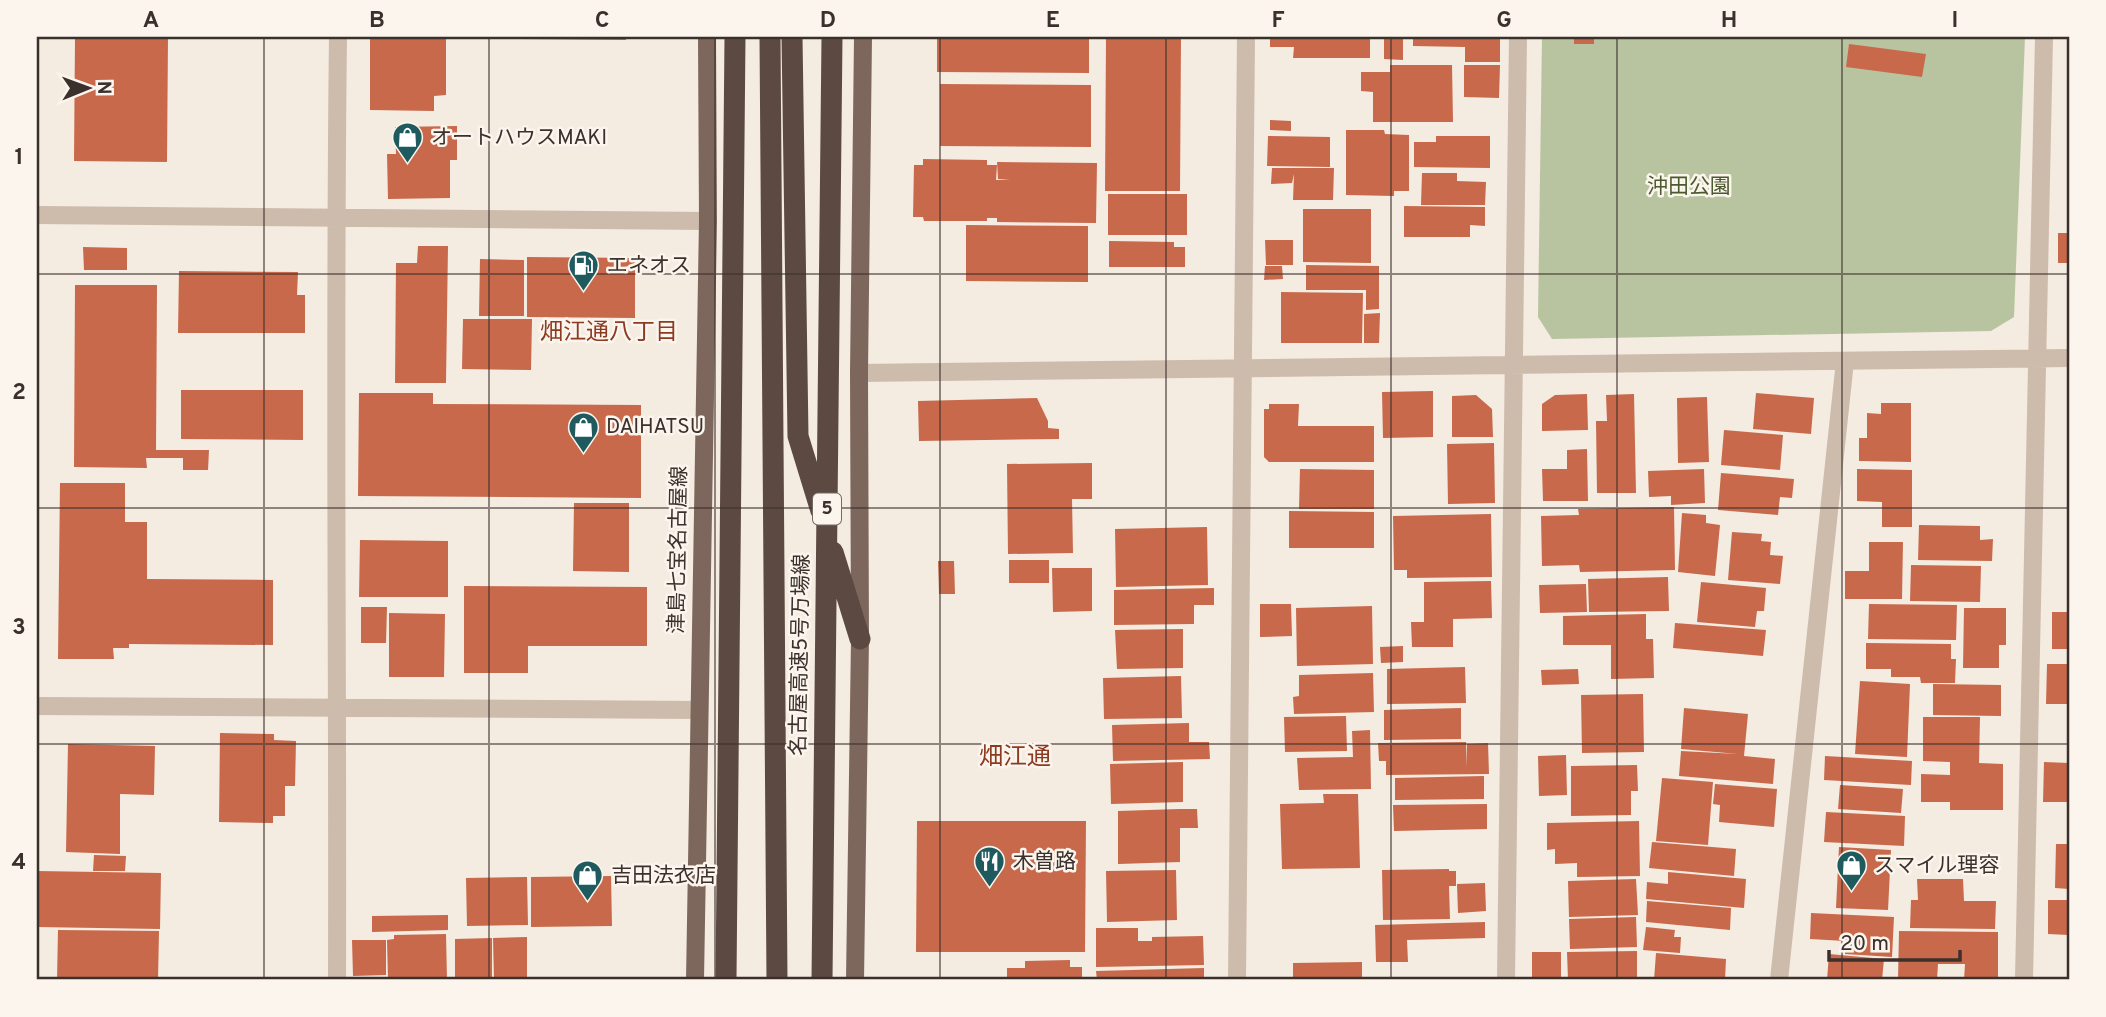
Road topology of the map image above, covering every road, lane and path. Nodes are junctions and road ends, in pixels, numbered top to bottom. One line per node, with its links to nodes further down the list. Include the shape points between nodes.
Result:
1 (338, 37): 12 (street)
2 (707, 37): 13 (main road, 津島七宝名古屋線)
3 (735, 37): 26 (highway)
4 (770, 37): 27 (highway)
5 (792, 37): 20 (highway, via 798,436)
6 (831, 37): 28 (highway, 名古屋高速5号万場線 / 5)
7 (863, 37): 19 (main road)
8 (1246, 37): 18 (street)
9 (1518, 37): 17 (street)
10 (2044, 37): 15 (street)
11 (37, 215): 12 (street)
12 (335, 217): 13 (street); 22 (street)
13 (708, 221): 23 (main road, 津島七宝名古屋線)
14 (2069, 358): 15 (street)
15 (2038, 359): 16 (street); 33 (street)
16 (1844, 361): 17 (street); 32 (street)
17 (1513, 365): 18 (street); 31 (street)
18 (1243, 368): 19 (street); 30 (street)
19 (859, 373): 20 (main road)
20 (860, 639): 29 (main road)
21 (37, 706): 22 (street)
22 (338, 707): 23 (street); 24 (street)
23 (699, 710): 25 (main road, 津島七宝名古屋線)
24 (337, 980)
25 (695, 980)
26 (726, 980)
27 (777, 980)
28 (822, 980)
29 (855, 980)
30 (1237, 980)
31 (1506, 980)
32 (1779, 980)
33 (2024, 980)

